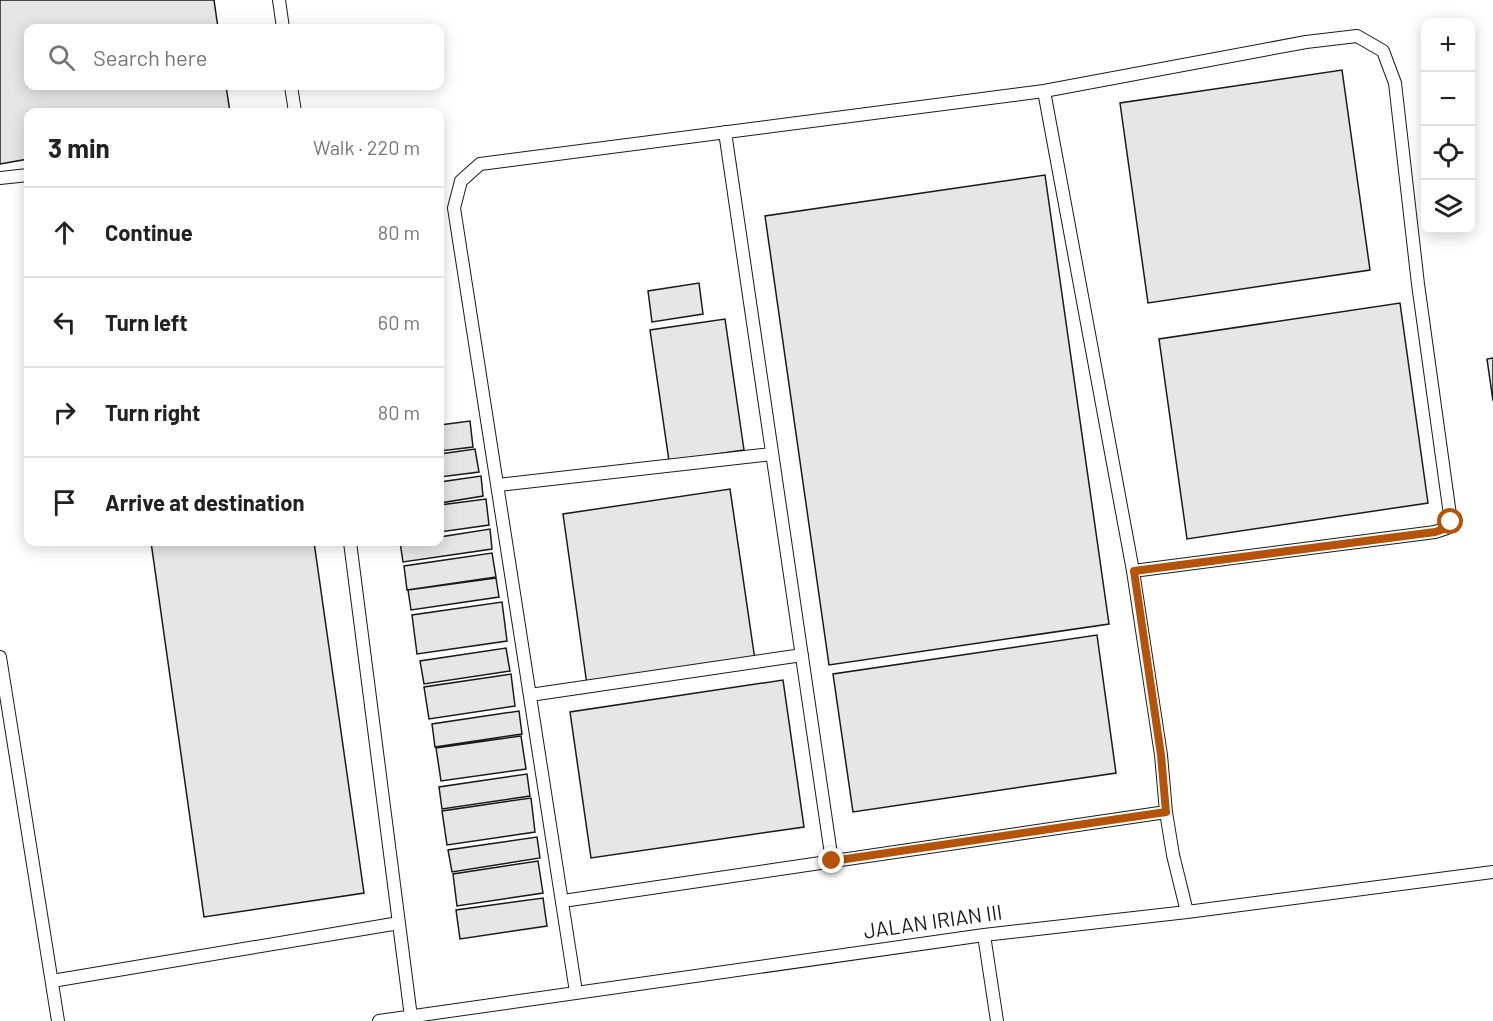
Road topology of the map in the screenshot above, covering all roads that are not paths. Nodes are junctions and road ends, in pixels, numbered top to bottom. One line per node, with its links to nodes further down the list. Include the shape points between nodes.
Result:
1 (279, 0): 2 (lane)
2 (282, 24)
3 (292, 90): 5 (lane)
4 (1044, 91): 6 (lane); 12 (lane); 12 (lane, via 1357,36 1383,51 1395,83 1451,522 1435,532)
5 (294, 108)
6 (725, 132): 9 (lane); 10 (lane, via 480,164 461,181 454,208)
7 (24, 175): 8 (lane)
8 (0, 178)
9 (772, 454): 10 (lane); 13 (lane)
10 (498, 485): 15 (lane)
11 (351, 546): 21 (lane)
12 (1134, 571): 16 (lane)
13 (802, 655): 15 (lane); 17 (lane)
14 (0, 657): 23 (lane)
15 (530, 695): 19 (lane)
16 (1166, 812): 17 (lane); 20 (lane)
17 (832, 861): 19 (lane)
18 (1493, 872): 20 (lane, JALAN IRIAN III)
19 (563, 901): 24 (lane)
20 (1186, 912): 22 (lane, JALAN IRIAN III)
21 (399, 923): 23 (lane); 25 (lane)
22 (984, 935): 24 (lane, JALAN IRIAN III); 29 (lane)
23 (52, 981): 27 (lane)
24 (576, 992): 26 (lane, JALAN IRIAN III)
25 (411, 1017): 26 (lane, JALAN IRIAN III); 28 (lane, JALAN IRIAN III)
26 (433, 1018)
27 (58, 1021)
28 (379, 1021)
29 (997, 1021)

